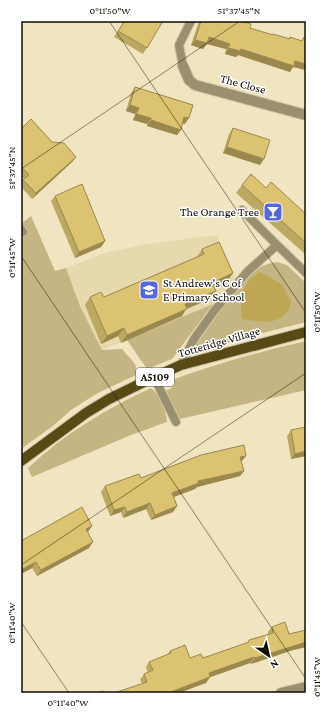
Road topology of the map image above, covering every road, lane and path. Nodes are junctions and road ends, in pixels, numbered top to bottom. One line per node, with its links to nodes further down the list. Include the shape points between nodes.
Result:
1 (191, 21): 2 (lane, via 179,45)
2 (183, 66): 3 (street, The Close, via 189,80 195,85)
3 (306, 115)
4 (242, 210): 5 (lane)
5 (277, 245): 6 (lane); 8 (lane, via 247,272 214,311 194,339)
6 (306, 273)
7 (306, 332): 8 (main road, Totteridge Village / A5109)
8 (181, 365): 9 (main road, Totteridge Village / A5109)
9 (154, 377): 10 (lane); 11 (main road, Totteridge Village / A5109, via 86,413)
10 (176, 422)
11 (21, 461)
12 (306, 687): 13 (street)
13 (281, 693)

